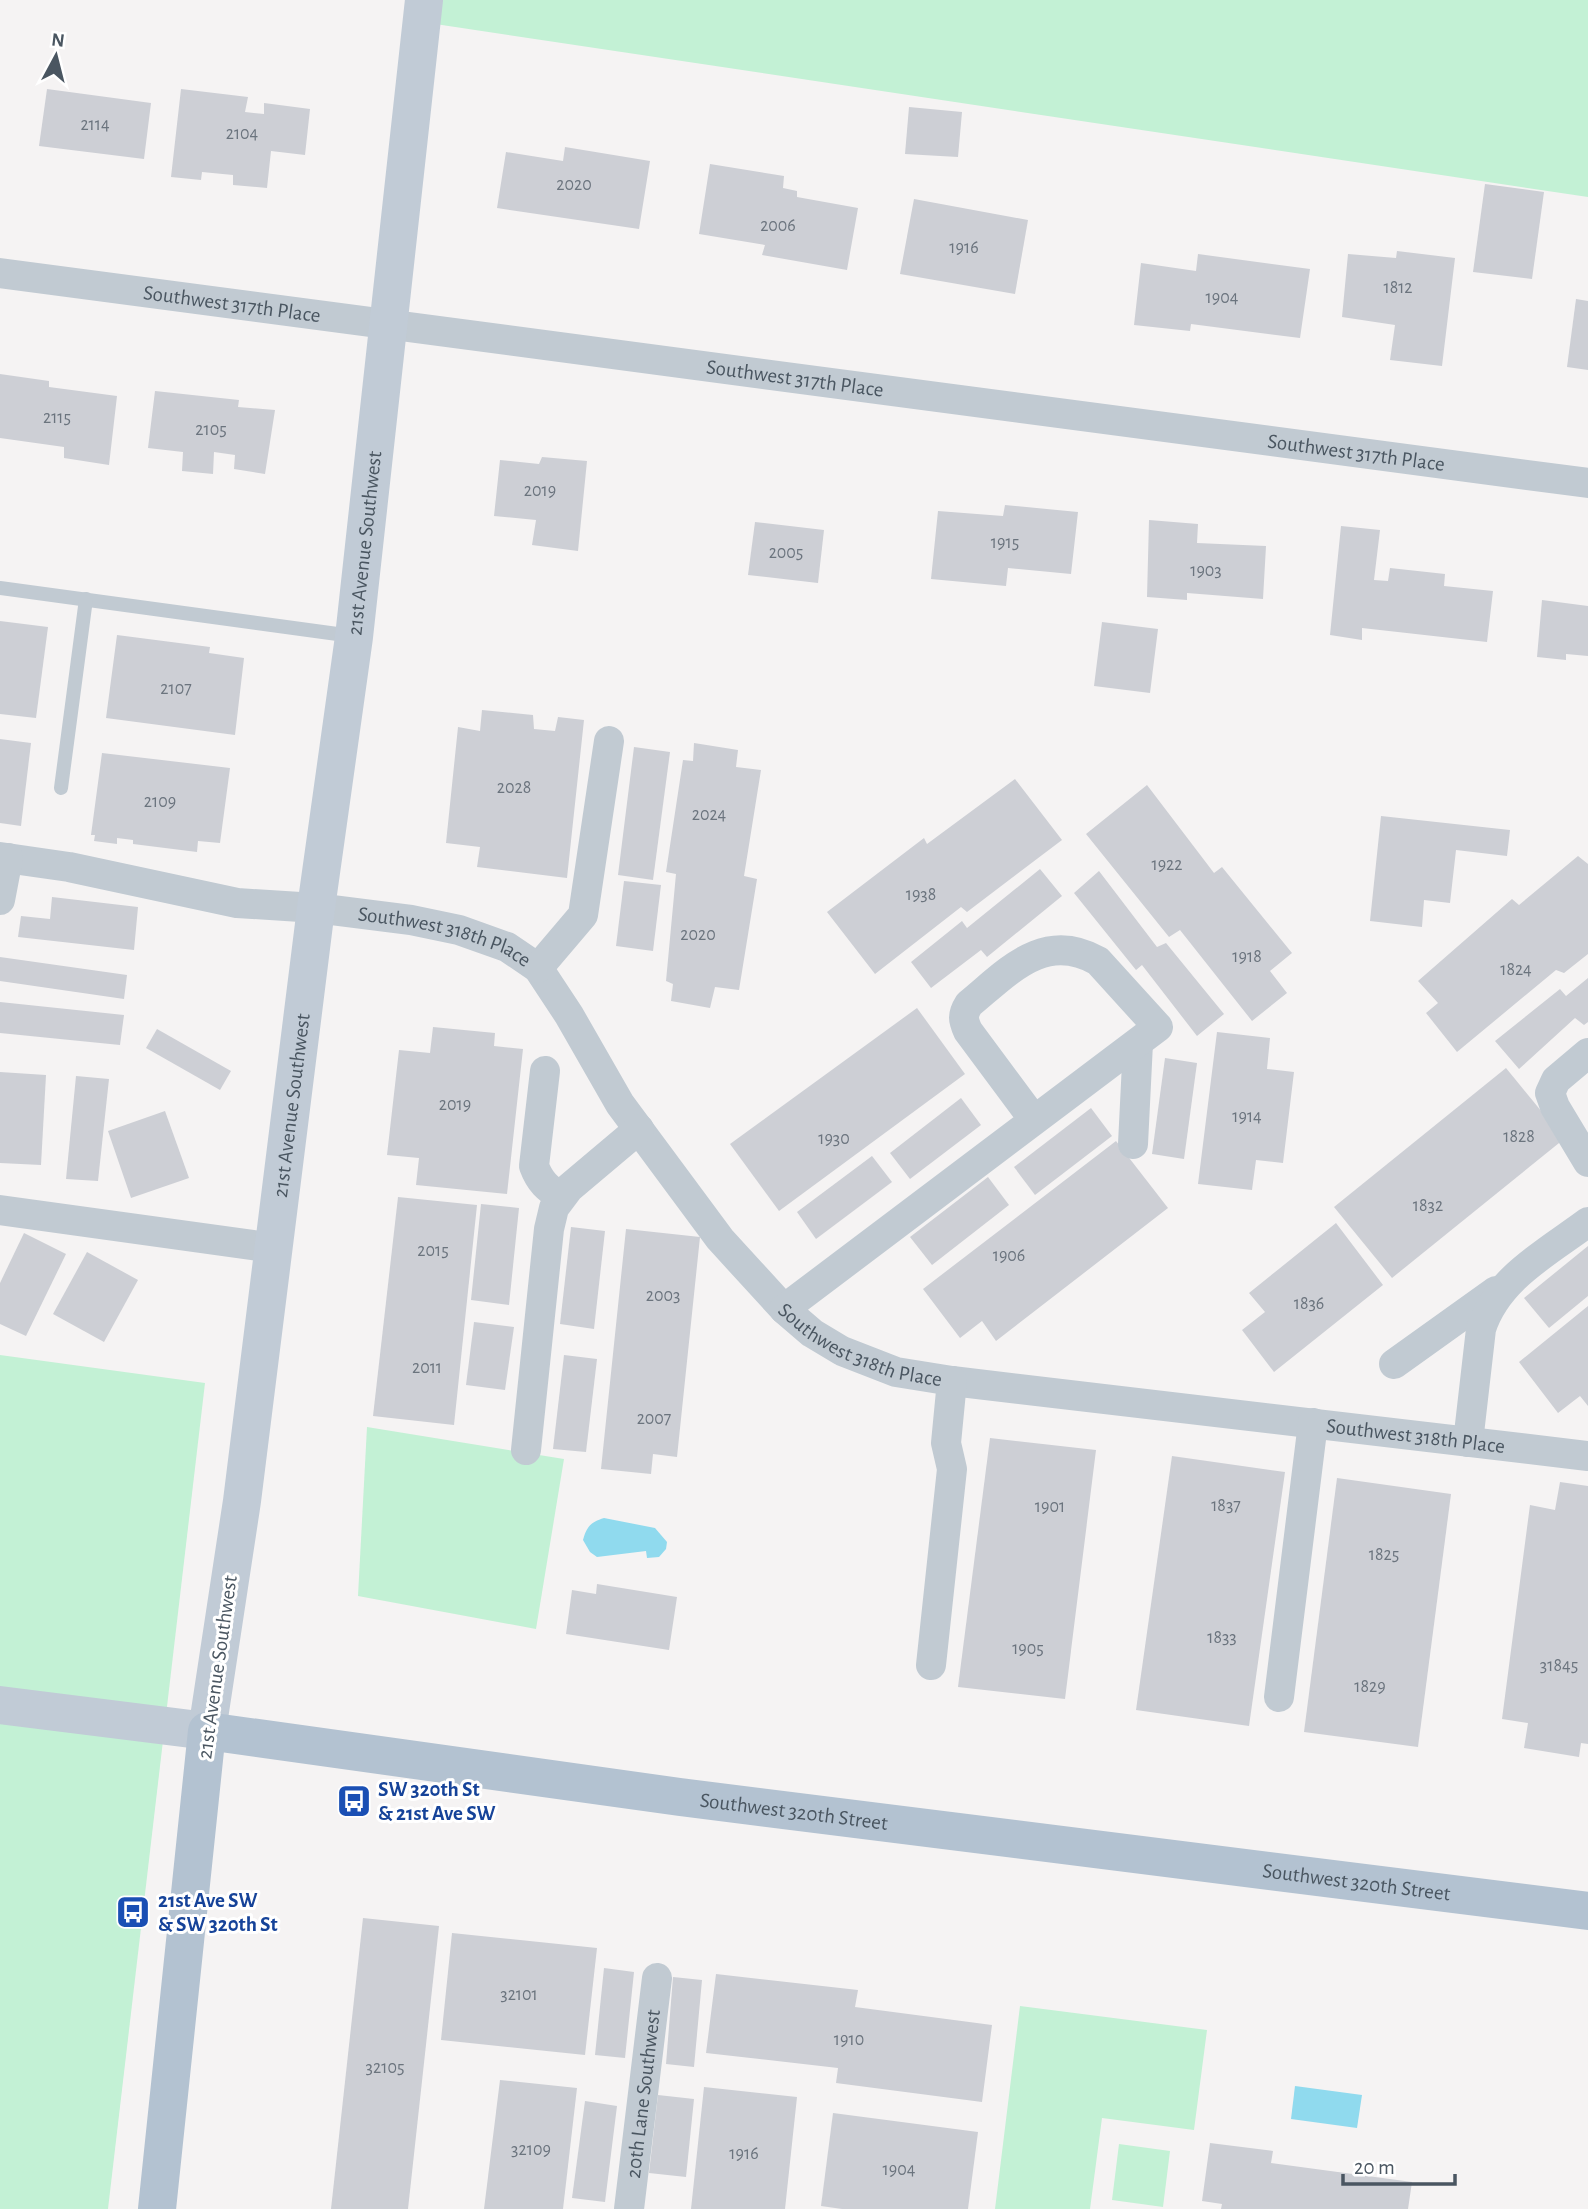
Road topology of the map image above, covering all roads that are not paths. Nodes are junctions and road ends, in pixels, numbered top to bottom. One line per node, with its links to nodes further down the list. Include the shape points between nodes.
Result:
1 (425, 0): 3 (main road, 21st Avenue Southwest)
2 (0, 273): 3 (street, Southwest 317th Place)
3 (390, 324): 4 (street, Southwest 317th Place); 7 (main road, 21st Avenue Southwest)
4 (1588, 483)
5 (0, 587): 6 (lane)
6 (86, 599): 7 (lane); 9 (lane)
7 (354, 637): 12 (main road, 21st Avenue Southwest)
8 (609, 741): 13 (street, via 583,915)
9 (61, 788)
10 (4, 858): 11 (street); 12 (street, Southwest 318th Place, via 237,903)
11 (0, 900)
12 (316, 908): 13 (street, Southwest 318th Place, via 460,930 507,947); 24 (main road, 21st Avenue Southwest)
13 (538, 968): 18 (street, Southwest 318th Place)
14 (1138, 1043): 17 (street); 17 (street, via 1158,1027 1098,961 1061,950 1021,960 969,1004 963,1017 968,1031); 19 (street)
15 (1588, 1053): 20 (street, via 1556,1080 1550,1093)
16 (545, 1071): 21 (street, via 534,1166 540,1180)
17 (1034, 1120): 26 (street)
18 (639, 1129): 21 (street); 26 (street, Southwest 318th Place, via 720,1239)
19 (1133, 1144)
20 (1588, 1162)
21 (561, 1197): 31 (street, via 548,1229)
22 (0, 1210): 24 (street)
23 (1588, 1222): 25 (street)
24 (274, 1248): 36 (main road, 21st Avenue Southwest)
25 (1507, 1282): 27 (street); 30 (street, via 1481,1329)
26 (784, 1309): 28 (street, Southwest 318th Place, via 842,1351 896,1372)
27 (1394, 1364)
28 (952, 1381): 29 (street, Southwest 318th Place); 33 (street, via 946,1443 952,1469)
29 (1313, 1423): 30 (street, Southwest 318th Place); 34 (street)
30 (1468, 1442): 32 (street, Southwest 318th Place)
31 (526, 1450)
32 (1588, 1456)
33 (931, 1665)
34 (1279, 1697)
35 (0, 1704): 36 (main road, Southwest 320th Street)
36 (207, 1731): 37 (main road, Southwest 320th Street, via 680,1797); 39 (main road, 21st Avenue Southwest)
37 (1588, 1911)
38 (657, 1978): 40 (street, 20th Lane Southwest)
39 (157, 2209)
40 (629, 2209)

